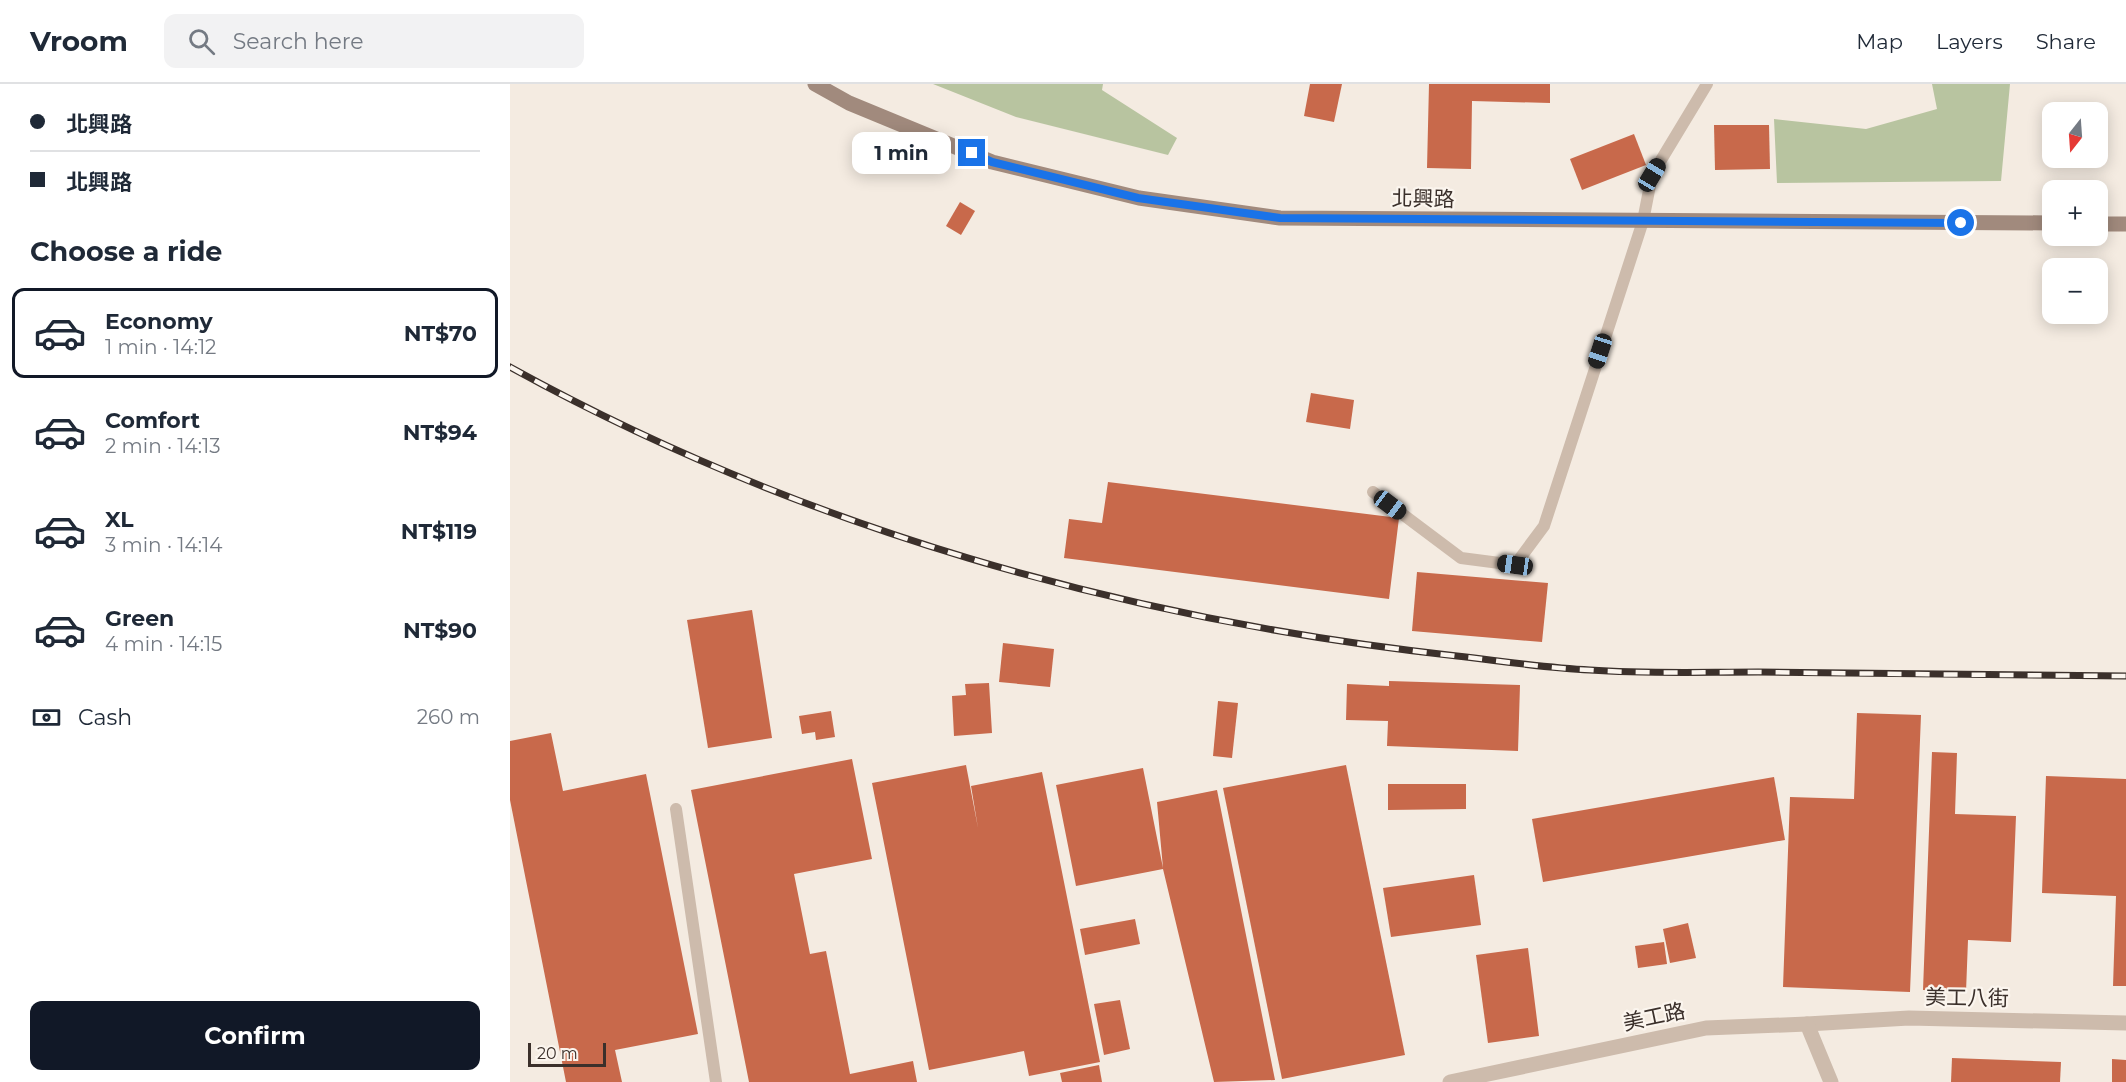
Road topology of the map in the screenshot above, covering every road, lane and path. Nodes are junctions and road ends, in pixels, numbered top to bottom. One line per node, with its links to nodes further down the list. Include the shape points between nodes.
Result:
1 (816, 84): 3 (street, 北興路, via 849,103 992,162 1138,198 1280,218)
2 (1707, 84): 3 (lane, via 1652,175)
3 (1643, 221): 4 (street, 北興路); 7 (lane, via 1544,526 1515,565 1461,558)
4 (2042, 223)
5 (2108, 224): 6 (street)
6 (2126, 224)
7 (1373, 492)
8 (675, 809): 11 (lane)
9 (2126, 1023): 10 (street, 美工八街, via 1909,1018)
10 (1807, 1024): 12 (street, 美工路, via 1706,1028); 13 (street)
11 (716, 1082)
12 (1450, 1082)
13 (1831, 1082)

